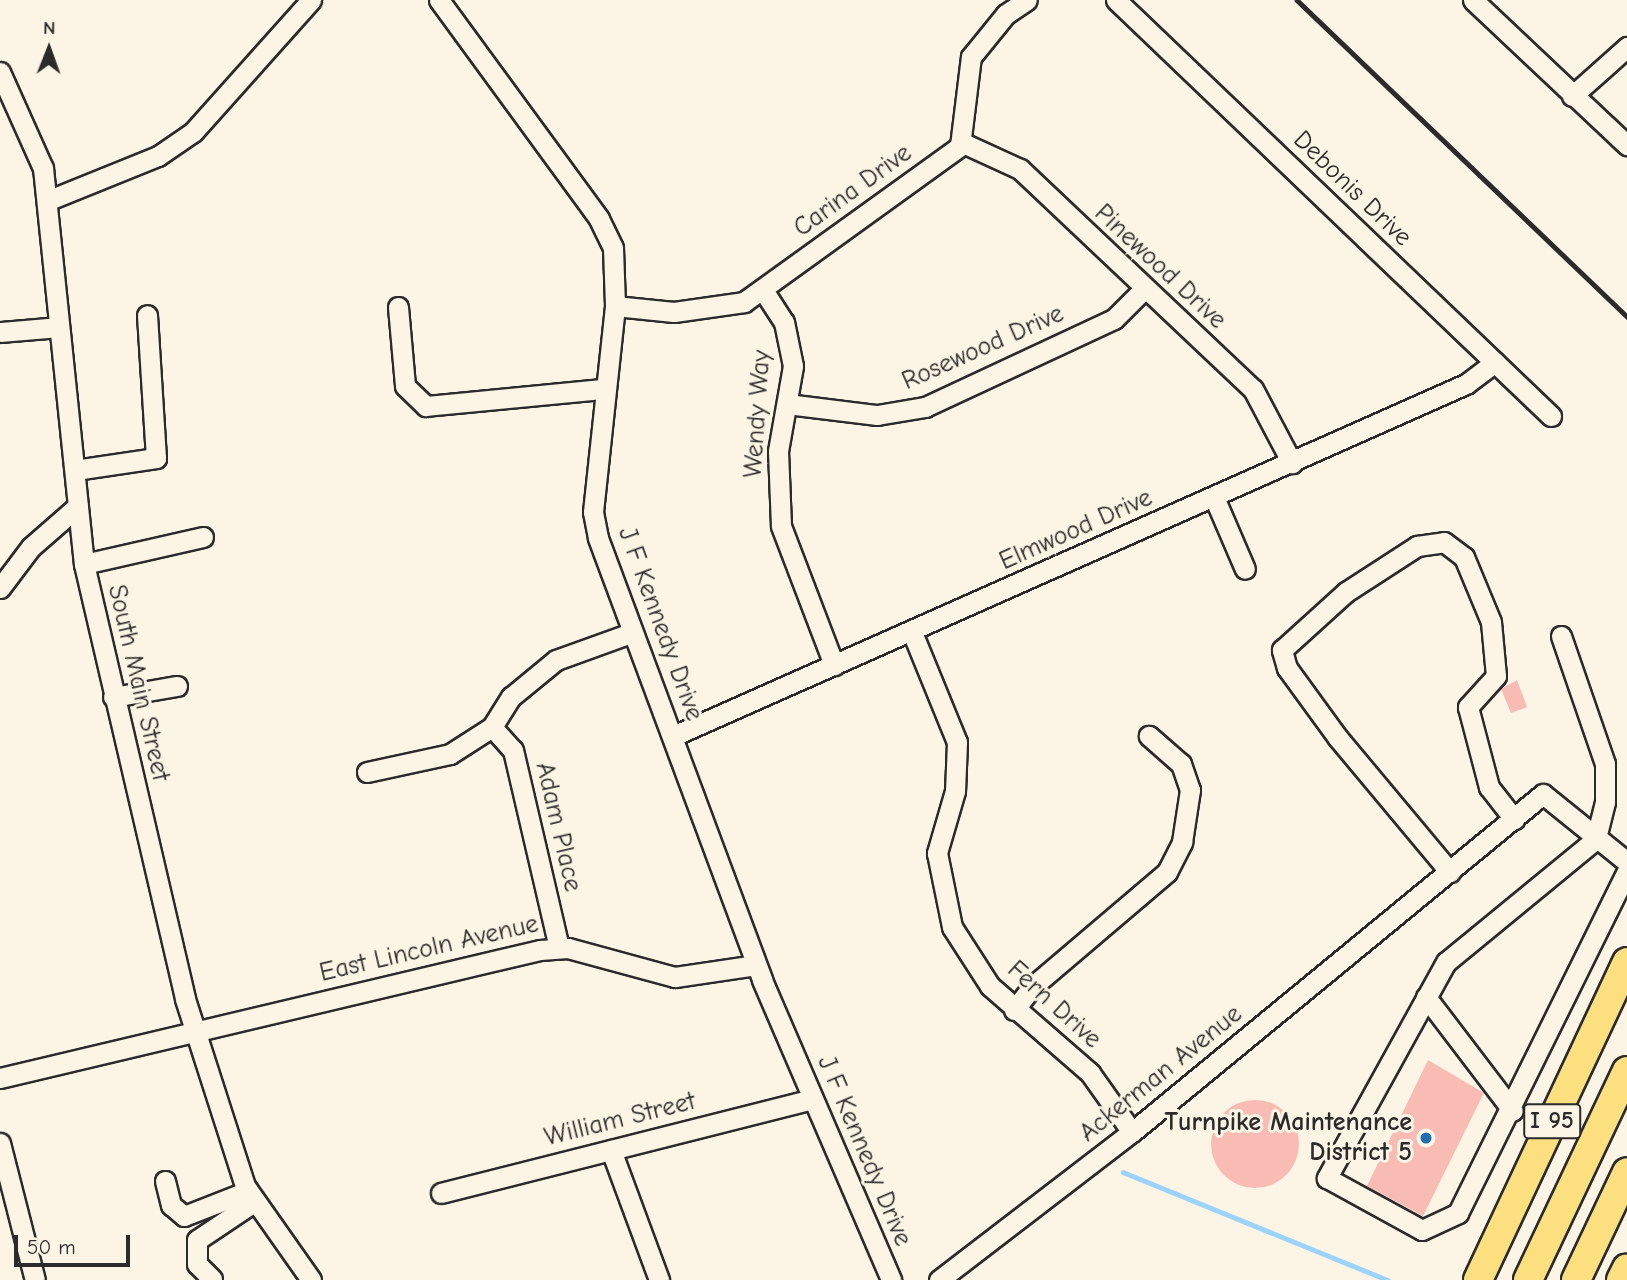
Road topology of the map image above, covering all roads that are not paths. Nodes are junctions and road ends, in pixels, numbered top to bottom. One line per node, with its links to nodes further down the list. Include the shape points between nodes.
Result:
1 (311, 0): 11 (street, via 193,132 158,156)
2 (439, 0): 14 (street, J F Kennedy Drive, via 599,219 613,248)
3 (1027, 0): 9 (street, via 1006,15 971,57)
4 (1116, 0): 19 (street, Debonis Drive)
5 (1473, 0): 8 (street)
6 (1627, 47): 8 (street)
7 (0, 72): 11 (street, South Main Street, via 32,136)
8 (1572, 96): 10 (street)
9 (961, 142): 12 (street, Carina Drive); 13 (street, Pinewood Drive, via 1020,169)
10 (1627, 145)
11 (49, 200): 17 (street, South Main Street)
12 (762, 290): 14 (street, Carina Drive, via 744,302 704,311); 21 (street, Wendy Way, via 791,344)
13 (1143, 290): 21 (street, Rosewood Drive, via 1114,319 925,407 877,415); 23 (street, Pinewood Drive, via 1253,389)
14 (615, 306): 20 (street, J F Kennedy Drive)
15 (398, 307): 20 (street, via 405,386 426,406)
16 (147, 315): 24 (street, via 156,458)
17 (59, 327): 18 (street); 24 (street, South Main Street)
18 (0, 332)
19 (1495, 362): 22 (street, Debonis Drive); 23 (street, Elmwood Drive, via 1466,384)
20 (603, 389): 32 (street, J F Kennedy Drive, via 593,512)
21 (787, 404): 34 (street, Wendy Way, via 778,451 781,526)
22 (1551, 416)
23 (1292, 463): 25 (street, Elmwood Drive)
24 (75, 470): 26 (street, South Main Street)
25 (1214, 497): 29 (street); 31 (street, Elmwood Drive)
26 (78, 506): 28 (street, South Main Street); 30 (street, via 31,547)
27 (204, 537): 28 (street)
28 (84, 564): 36 (street, South Main Street)
29 (1245, 569)
30 (0, 588)
31 (912, 632): 34 (street, Elmwood Drive); 50 (street, Fern Drive, via 957,742 955,791 937,853 942,897 968,955)
32 (631, 633): 37 (street, via 555,660 511,697); 38 (street, J F Kennedy Drive)
33 (1561, 636): 42 (street, via 1605,764 1605,802)
34 (834, 665): 38 (street, Elmwood Drive)
35 (177, 686): 36 (street)
36 (113, 697): 51 (street, South Main Street)
37 (492, 727): 40 (street, via 450,754); 46 (street, Adam Place, via 513,750)
38 (673, 736): 48 (street, J F Kennedy Drive)
39 (1149, 736): 50 (street, via 1181,764 1190,790 1182,842 1167,872 1143,897 1033,986)
40 (367, 772)
41 (1514, 819): 42 (street, Ackerman Avenue, via 1543,794); 45 (street, Ackerman Avenue); 45 (street, via 1489,787 1468,707 1496,676 1491,622 1464,557 1444,542 1417,546 1346,592 1282,650 1287,668 1338,738)
42 (1596, 839): 43 (street); 49 (street, via 1473,935 1446,962)
43 (1627, 862)
44 (1627, 871): 55 (street)
45 (1450, 872): 56 (street, Ackerman Avenue)
46 (559, 947): 48 (street, East Lincoln Avenue, via 675,977); 51 (street, East Lincoln Avenue)
47 (1627, 962): 70 (highway, I 95)
48 (756, 965): 54 (street, J F Kennedy Drive)
49 (1426, 997): 55 (street); 55 (street, via 1327,1178 1422,1230 1444,1225 1485,1168)
50 (1014, 1010): 56 (street, Fern Drive, via 1090,1073)
51 (194, 1029): 53 (street, East Lincoln Avenue); 62 (street, South Main Street)
52 (1627, 1071): 71 (highway, I 95)
53 (0, 1078)
54 (813, 1099): 58 (street, William Street); 68 (street, J F Kennedy Drive)
55 (1513, 1111)
56 (1132, 1132): 69 (street, Ackerman Avenue)
57 (0, 1143): 65 (street)
58 (611, 1150): 61 (street, William Street); 67 (street)
59 (1627, 1172): 72 (highway)
60 (165, 1181): 62 (street, via 171,1205 184,1216)
61 (441, 1193)
62 (251, 1196): 64 (street, via 198,1240 197,1264); 66 (street, South Main Street)
63 (1627, 1268): 73 (highway)
64 (212, 1279)
65 (35, 1280)
66 (311, 1280)
67 (659, 1280)
68 (891, 1280)
69 (939, 1280)
70 (1478, 1280)
71 (1528, 1280)
72 (1576, 1280)
73 (1622, 1280)

